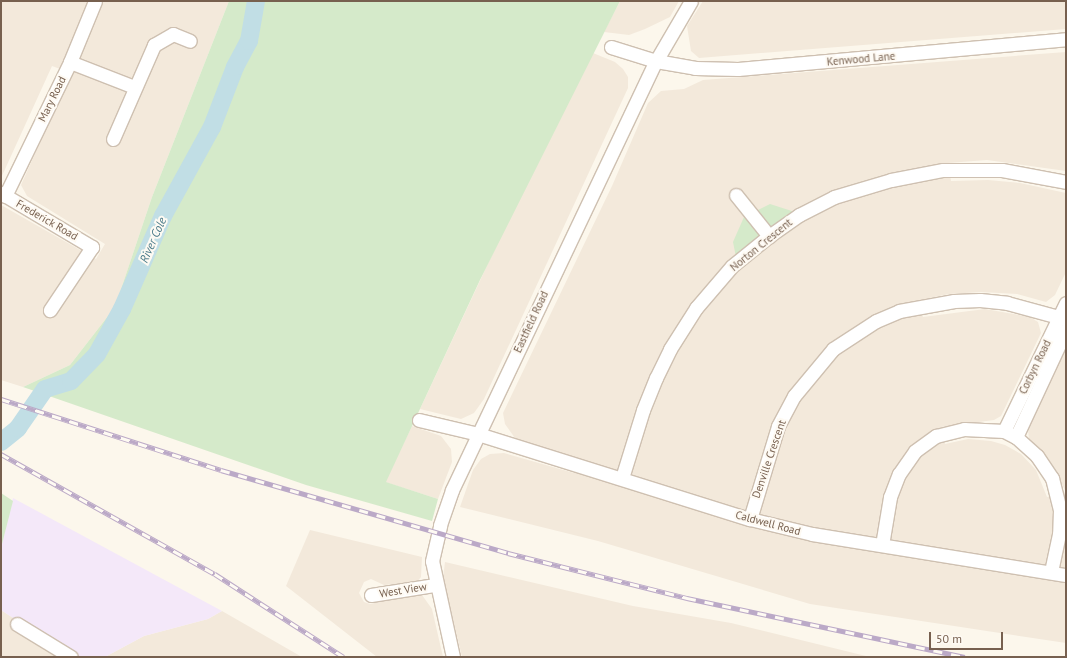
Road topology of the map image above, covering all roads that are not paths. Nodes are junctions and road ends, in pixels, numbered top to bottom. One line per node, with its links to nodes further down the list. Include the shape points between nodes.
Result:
1 (95, 1): 7 (street, Mary Road)
2 (691, 1): 6 (street, Eastfield Road)
3 (1066, 39): 6 (street, Kenwood Lane, via 738,69 694,68)
4 (190, 41): 8 (street, via 173,34 154,45)
5 (611, 47): 6 (street, Kenwood Lane)
6 (656, 61): 20 (street, Eastfield Road)
7 (70, 62): 8 (street); 11 (street, Mary Road)
8 (134, 87): 9 (street)
9 (113, 139)
10 (1066, 182): 13 (street, Norton Crescent, via 1002,170 943,170 891,180 834,197 799,215)
11 (3, 195): 15 (street, Frederick Road, via 92,247)
12 (736, 195): 13 (street)
13 (769, 236): 22 (street, Norton Crescent, via 732,266 696,308 670,349 643,410)
14 (1066, 303): 16 (street, Corbyn Road)
15 (50, 310)
16 (1063, 317): 19 (street, Corbyn Road); 23 (street, Denville Crescent, via 1007,303 980,300 954,301 899,310 871,324 833,349 794,396 778,426)
17 (1066, 330): 21 (street, Corbyn Road)
18 (419, 420): 20 (street, Caldwell Road)
19 (1004, 430): 21 (street); 24 (street, via 964,430 943,434 915,451 899,474 890,498)
20 (478, 434): 22 (street, Caldwell Road); 27 (street, Eastfield Road, via 452,490 440,525 432,562)
21 (1016, 437): 25 (street, via 1037,456 1052,478 1060,510 1059,534)
22 (622, 478): 23 (street, Caldwell Road)
23 (750, 519): 24 (street, Caldwell Road, via 812,534)
24 (882, 545): 25 (street, Caldwell Road)
25 (1051, 572): 26 (street, Caldwell Road)
26 (1066, 575)
27 (435, 586): 28 (street, West View); 31 (street, Eastfield Road)
28 (371, 595)
29 (17, 624): 30 (street)
30 (71, 657)
31 (453, 657)

